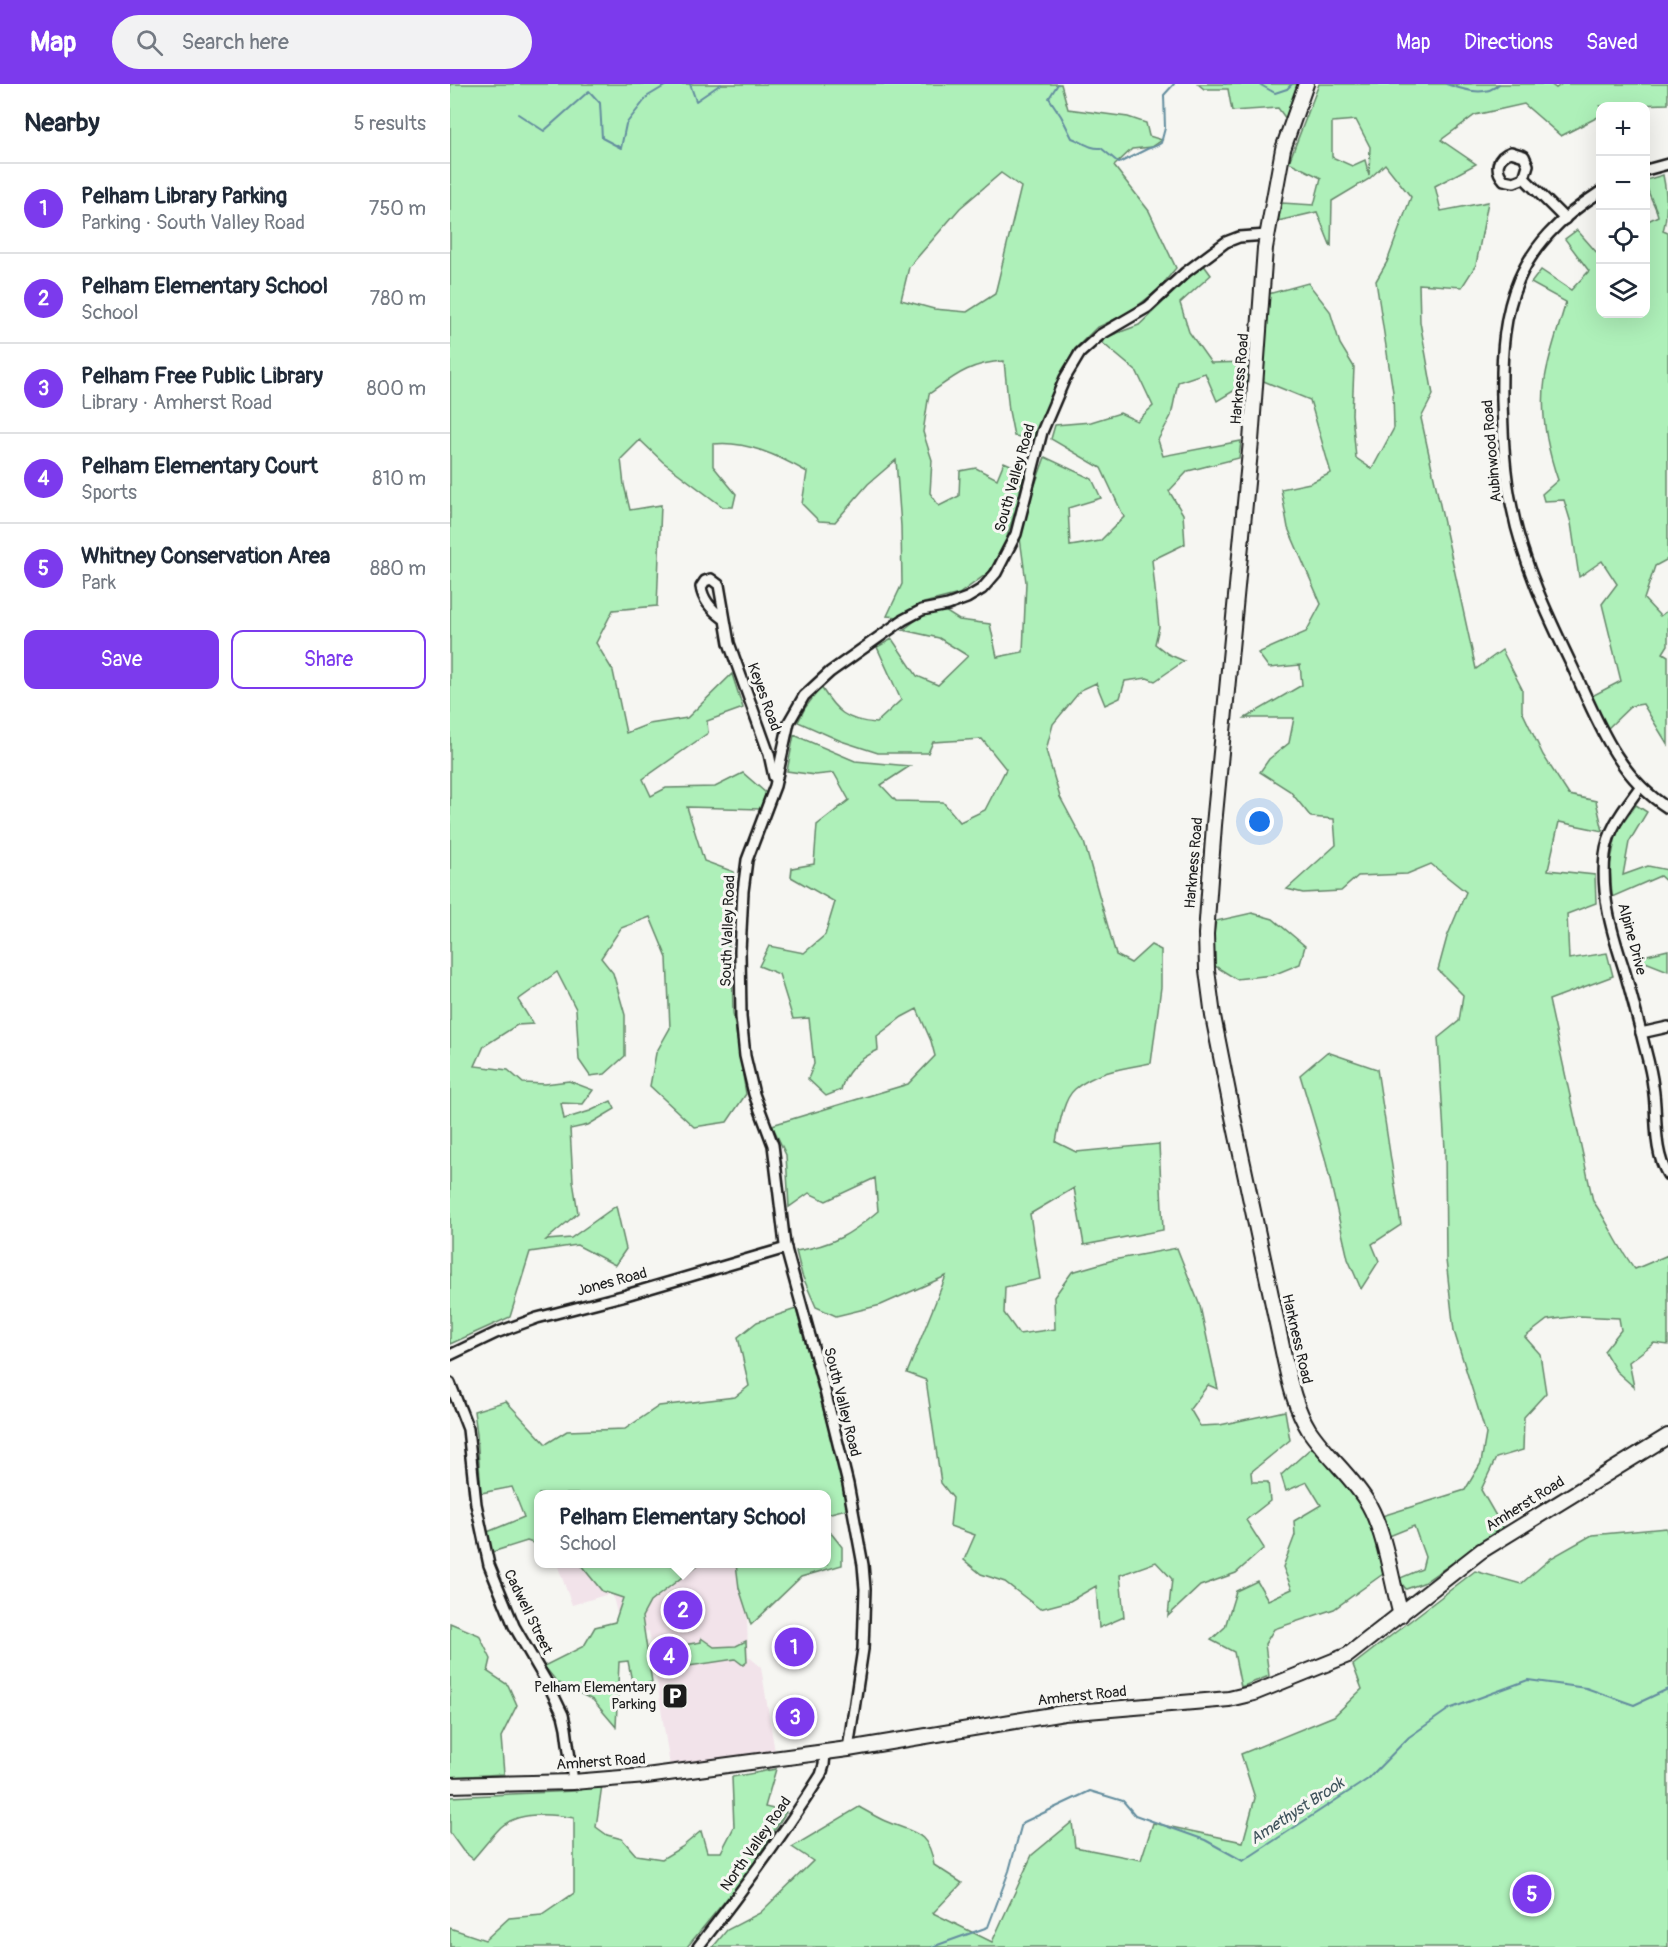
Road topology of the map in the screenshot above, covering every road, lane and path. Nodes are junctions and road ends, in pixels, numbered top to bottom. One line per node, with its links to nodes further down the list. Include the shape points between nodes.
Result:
1 (1306, 84): 7 (main road, Harkness Road, via 1283,149)
2 (1668, 164): 3 (street)
3 (1650, 169)
4 (1524, 178): 6 (street)
5 (1596, 195): 6 (street, Aubinwood Road)
6 (1565, 219): 10 (street, Aubinwood Road, via 1530,257 1507,313 1501,369 1506,472 1516,527 1539,594 1599,728)
7 (1267, 235): 9 (street, South Valley Road, via 1226,242 1148,307 1100,334 1085,348 1065,378 1042,432 1016,534 996,573 982,589 966,598 922,610 903,620 816,684 800,701 789,722); 19 (main road, Harkness Road, via 1244,529 1207,910 1208,974 1233,1117 1295,1400 1310,1431 1370,1508)
8 (723, 618): 9 (street, Keyes Road, via 732,655 771,759)
9 (775, 786): 15 (street, South Valley Road, via 744,874 741,1006 747,1070 776,1159)
10 (1640, 787): 11 (street, Aubinwood Road); 13 (street, Alpine Drive, via 1610,833 1604,877 1611,929)
11 (1668, 808)
12 (1668, 1028): 13 (street)
13 (1641, 1033): 14 (street, Alpine Drive, via 1653,1084 1660,1156)
14 (1668, 1175)
15 (786, 1248): 16 (street, Jones Road, via 537,1318); 20 (street, South Valley Road, via 848,1484 863,1565 861,1668)
16 (450, 1355)
17 (450, 1383): 22 (street, Cadwell Street, via 468,1429 476,1504 489,1565 514,1626 563,1715)
18 (1668, 1436): 19 (main road, Amherst Road, via 1481,1551)
19 (1401, 1615): 20 (main road, Amherst Road, via 1348,1655 1254,1693 1229,1699 1064,1713)
20 (848, 1749): 21 (main road, Amherst Road)
21 (825, 1753): 22 (main road, Amherst Road); 24 (street, North Valley Road, via 821,1775 787,1830)
22 (573, 1782): 23 (main road, Amherst Road)
23 (450, 1785)
24 (698, 1947)

